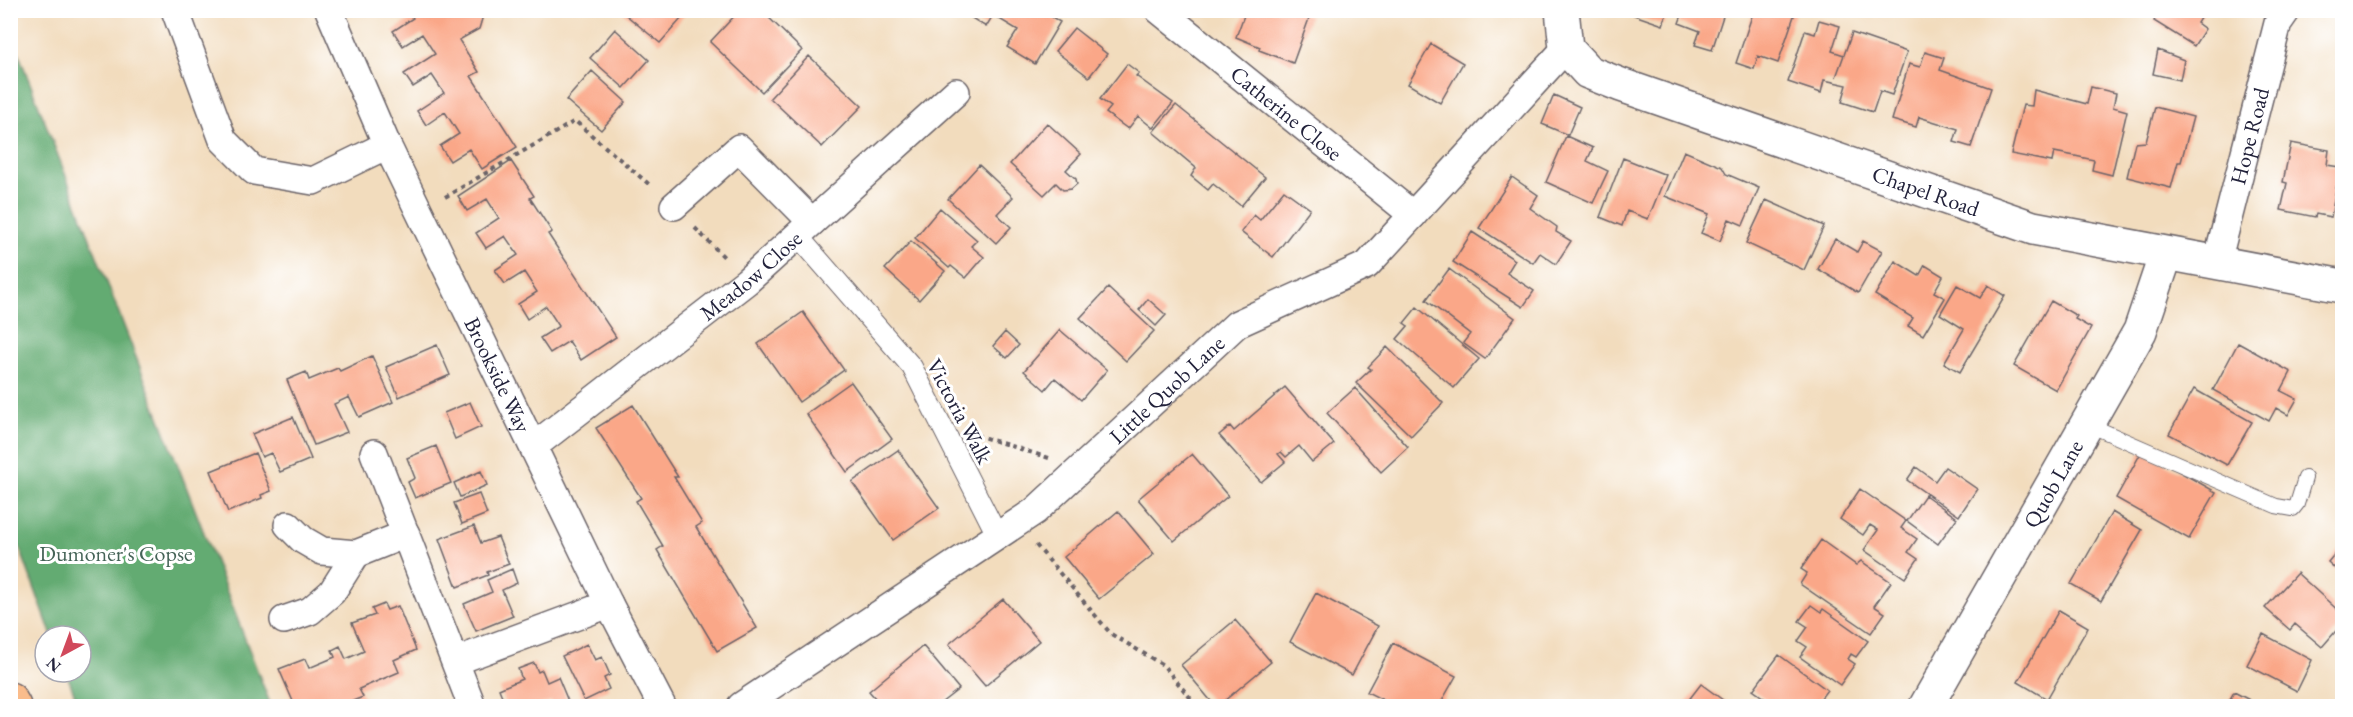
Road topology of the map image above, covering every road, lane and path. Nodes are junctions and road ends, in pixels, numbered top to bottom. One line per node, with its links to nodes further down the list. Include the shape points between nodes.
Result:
1 (175, 10): 8 (street, via 223,140 254,171 313,181)
2 (329, 10): 8 (street, Brookside Way)
3 (1159, 10): 11 (street, Catherine Close)
4 (1562, 10): 6 (street)
5 (2287, 10): 14 (street, Hope Road, via 2278,23)
6 (1566, 48): 11 (street, Little Quob Lane); 13 (street, Chapel Road, via 1588,72 1621,85 2033,228)
7 (956, 92): 12 (street, Meadow Close)
8 (387, 145): 10 (street, Brookside Way)
9 (674, 206): 10 (path, via 574,121); 12 (street, via 738,148); 15 (path)
10 (419, 212): 19 (street, Brookside Way)
11 (1413, 215): 21 (street, Little Quob Lane, via 1367,265 1237,324)
12 (805, 229): 15 (street, Meadow Close); 17 (street, Victoria Walk, via 912,367)
13 (2166, 254): 14 (street, Chapel Road); 18 (street, Quob Lane, via 2140,331)
14 (2217, 262): 16 (street, Chapel Road)
15 (747, 281): 19 (street, Meadow Close)
16 (2343, 286)
17 (943, 424): 21 (path); 24 (street, Victoria Walk)
18 (2087, 424): 22 (lane, via 2276,506 2293,509); 36 (street, Quob Lane)
19 (534, 446): 27 (street, Brookside Way)
20 (374, 453): 25 (street)
21 (1081, 468): 24 (street, Little Quob Lane, via 1035,510)
22 (2305, 478)
23 (288, 525): 26 (street, via 322,551)
24 (1007, 529): 34 (street, Little Quob Lane); 35 (path, via 1111,634 1163,665)
25 (406, 534): 26 (street); 29 (street)
26 (356, 554): 28 (street, via 332,592 310,610)
27 (609, 603): 29 (street); 33 (street, Brookside Way)
28 (284, 620)
29 (456, 661): 32 (street)
30 (10, 699): 31 (highway)
31 (14, 706)
32 (472, 706)
33 (662, 706)
34 (741, 706)
35 (1197, 706)
36 (1926, 706)

